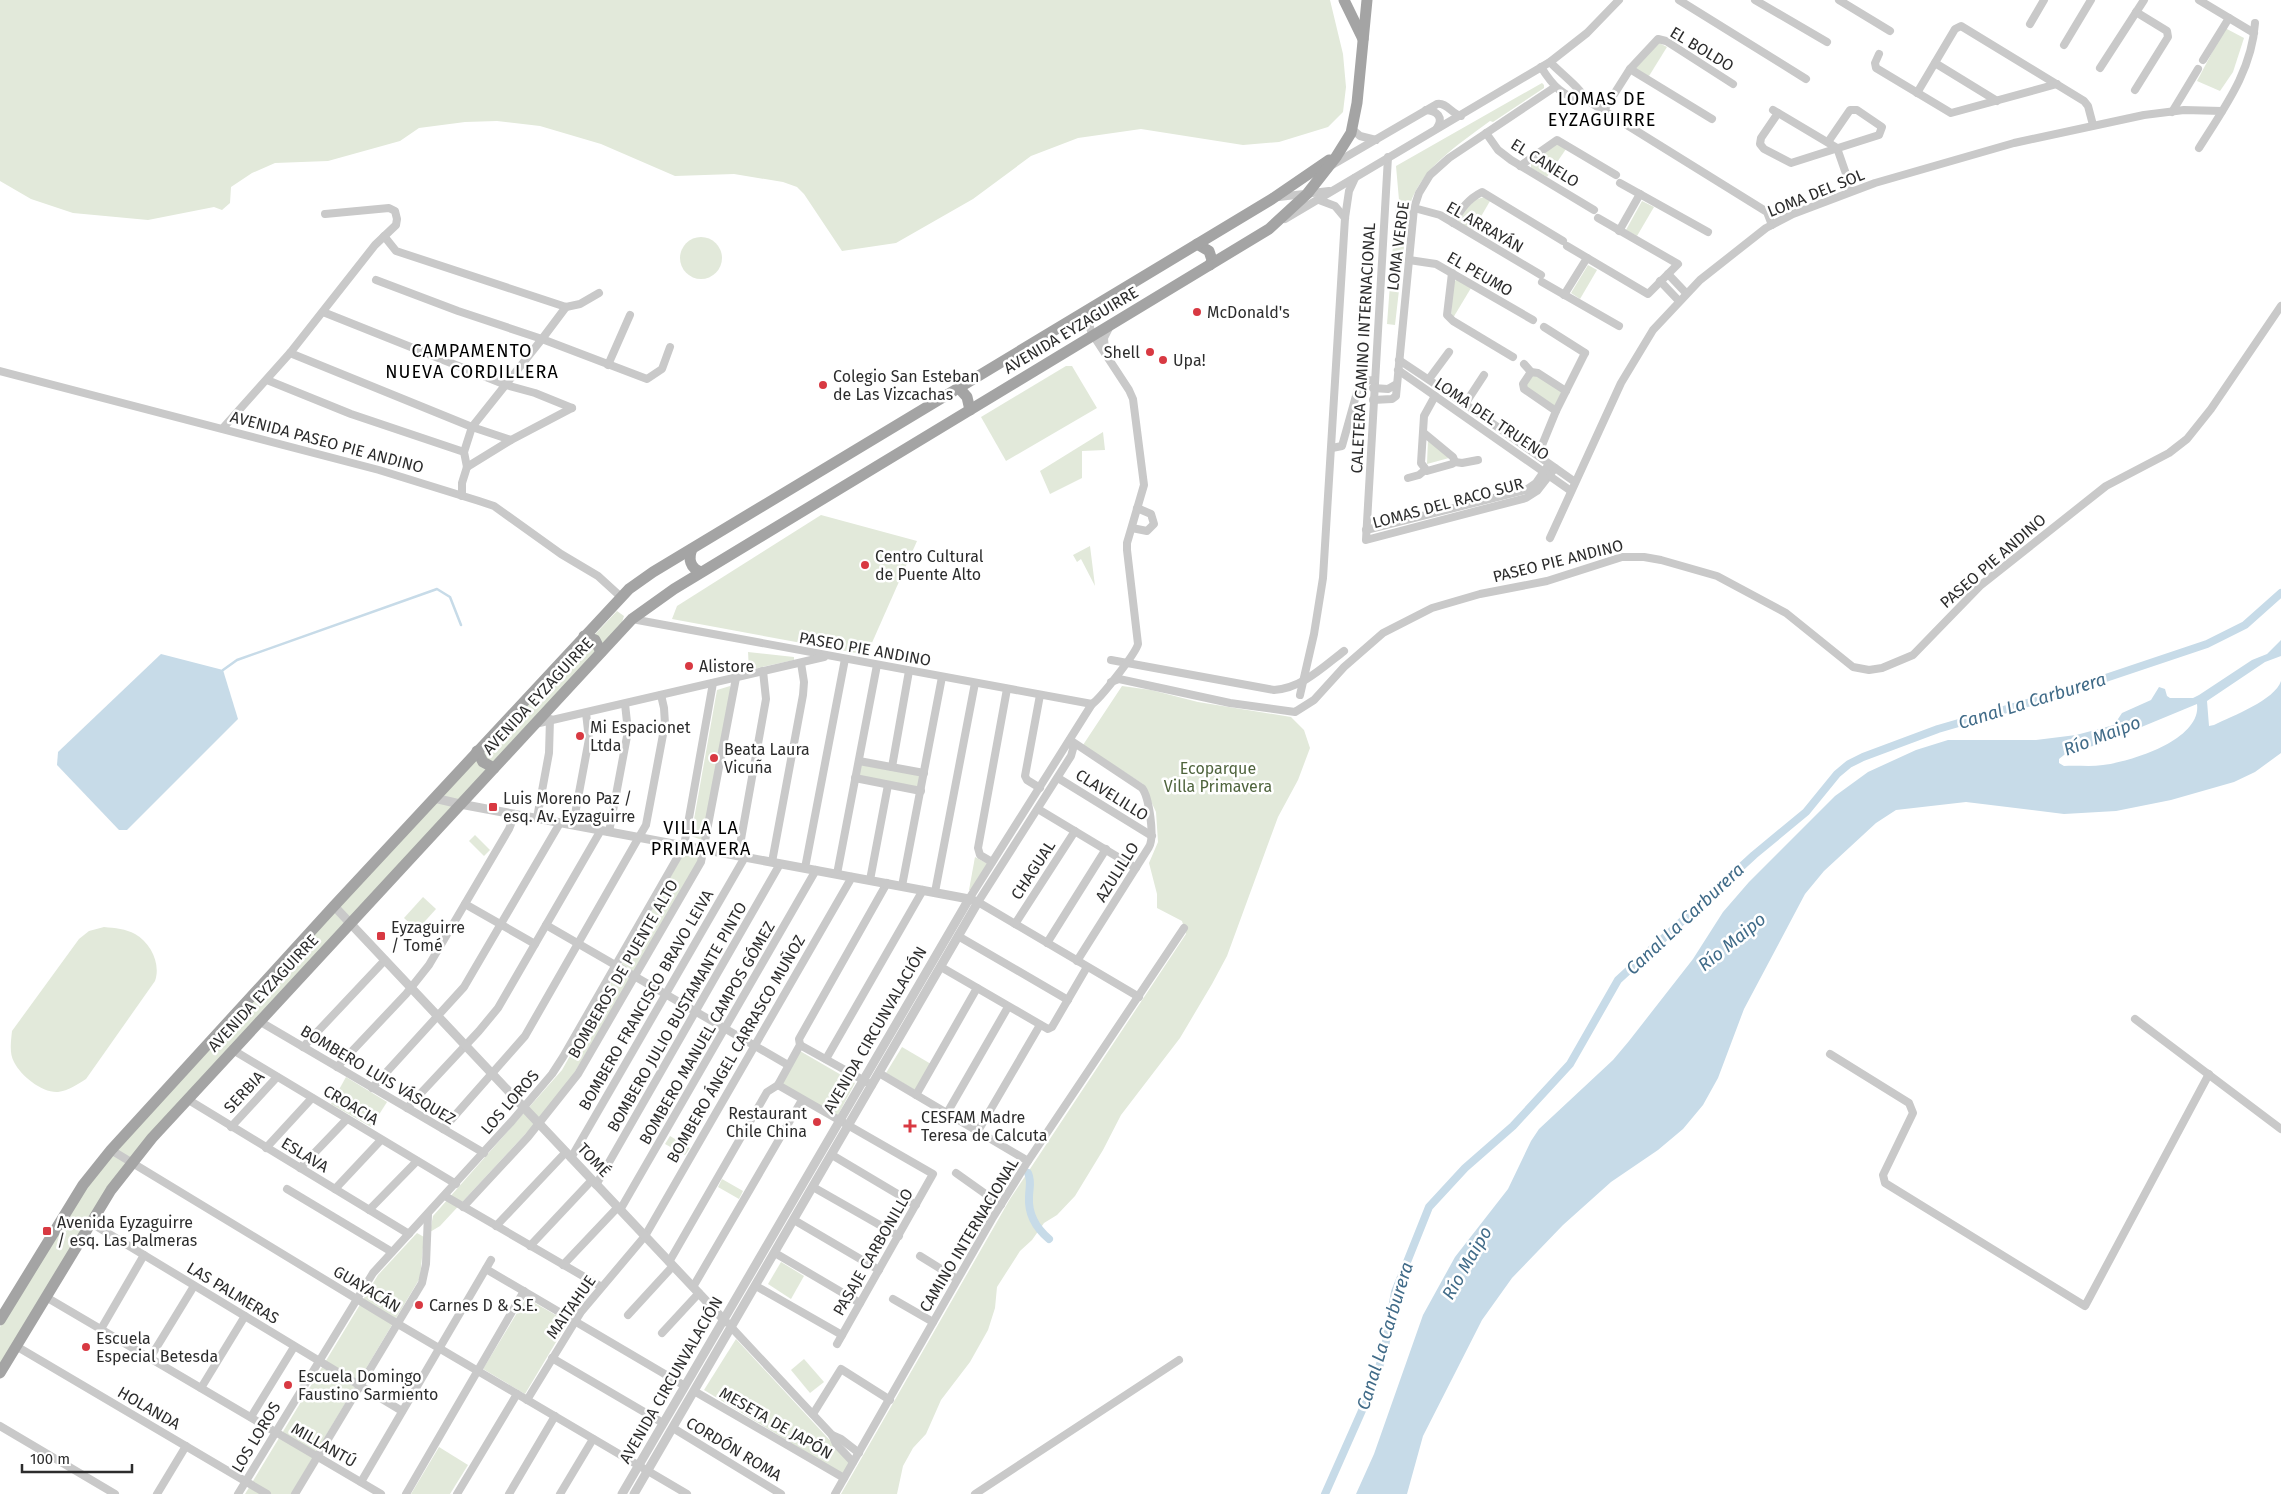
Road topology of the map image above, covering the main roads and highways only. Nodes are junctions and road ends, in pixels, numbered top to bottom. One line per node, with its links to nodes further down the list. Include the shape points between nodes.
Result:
1 (1344, 0): 3 (main road)
2 (1367, 0): 3 (main road, AVENIDA EYZAGUIRRE)
3 (1364, 42): 4 (main road, AVENIDA EYZAGUIRRE, via 1353,126)
4 (1343, 146): 5 (main road, AVENIDA EYZAGUIRRE, via 1321,166); 6 (main road, AVENIDA EYZAGUIRRE, via 1307,194 1269,229)
5 (1198, 244): 6 (main road, via 1212,256); 7 (main road, AVENIDA EYZAGUIRRE)
6 (1210, 265): 8 (main road, AVENIDA EYZAGUIRRE)
7 (959, 388): 8 (main road, via 967,397); 9 (main road, AVENIDA EYZAGUIRRE)
8 (970, 410): 10 (main road, AVENIDA EYZAGUIRRE)
9 (692, 549): 10 (main road, via 691,564); 11 (main road, AVENIDA EYZAGUIRRE, via 641,580 620,597)
10 (701, 572): 12 (main road, AVENIDA EYZAGUIRRE, via 632,619)
11 (584, 636): 12 (main road, via 595,640); 13 (main road, AVENIDA EYZAGUIRRE)
12 (601, 652): 14 (main road, AVENIDA EYZAGUIRRE)
13 (477, 752): 14 (main road, via 483,762); 15 (main road, AVENIDA EYZAGUIRRE, via 111,1150 83,1185)
14 (494, 768): 16 (main road, AVENIDA EYZAGUIRRE, via 131,1162)
15 (0, 1320)
16 (0, 1372)

